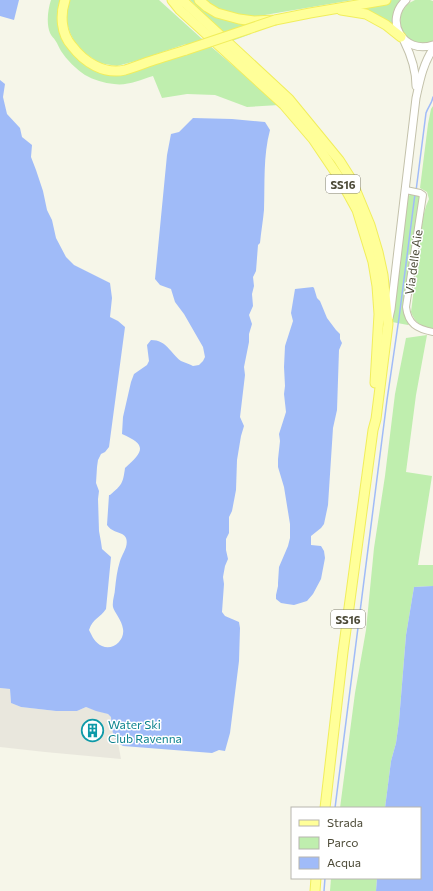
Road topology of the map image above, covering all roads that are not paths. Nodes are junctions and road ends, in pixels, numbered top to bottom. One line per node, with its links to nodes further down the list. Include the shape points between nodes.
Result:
1 (64, 0): 8 (main road, bridge, via 62,23 69,43 89,63 113,71 124,70)
2 (170, 0): 16 (main road, SS16, via 284,105 313,139 357,210 373,262 378,302)
3 (182, 0): 14 (main road, SS16, via 289,99 339,160 351,179 370,224 383,275)
4 (199, 0): 8 (main road, via 217,13 226,16)
5 (386, 0): 7 (main road)
6 (406, 0): 9 (street, via 398,9 396,17)
7 (332, 9): 8 (main road); 9 (main road, via 366,14)
8 (275, 20)
9 (402, 37): 10 (street, via 412,45); 12 (street, via 415,72)
10 (433, 45)
11 (433, 48): 12 (street, via 424,65)
12 (416, 98): 13 (street)
13 (408, 191): 14 (street); 15 (street, Via delle Aie, via 423,195 407,314 421,330)
14 (388, 324): 16 (main road, SS16)
15 (433, 332)
16 (373, 430): 17 (main road, SS16)
17 (325, 807)
18 (316, 879): 19 (main road)
19 (315, 891)

